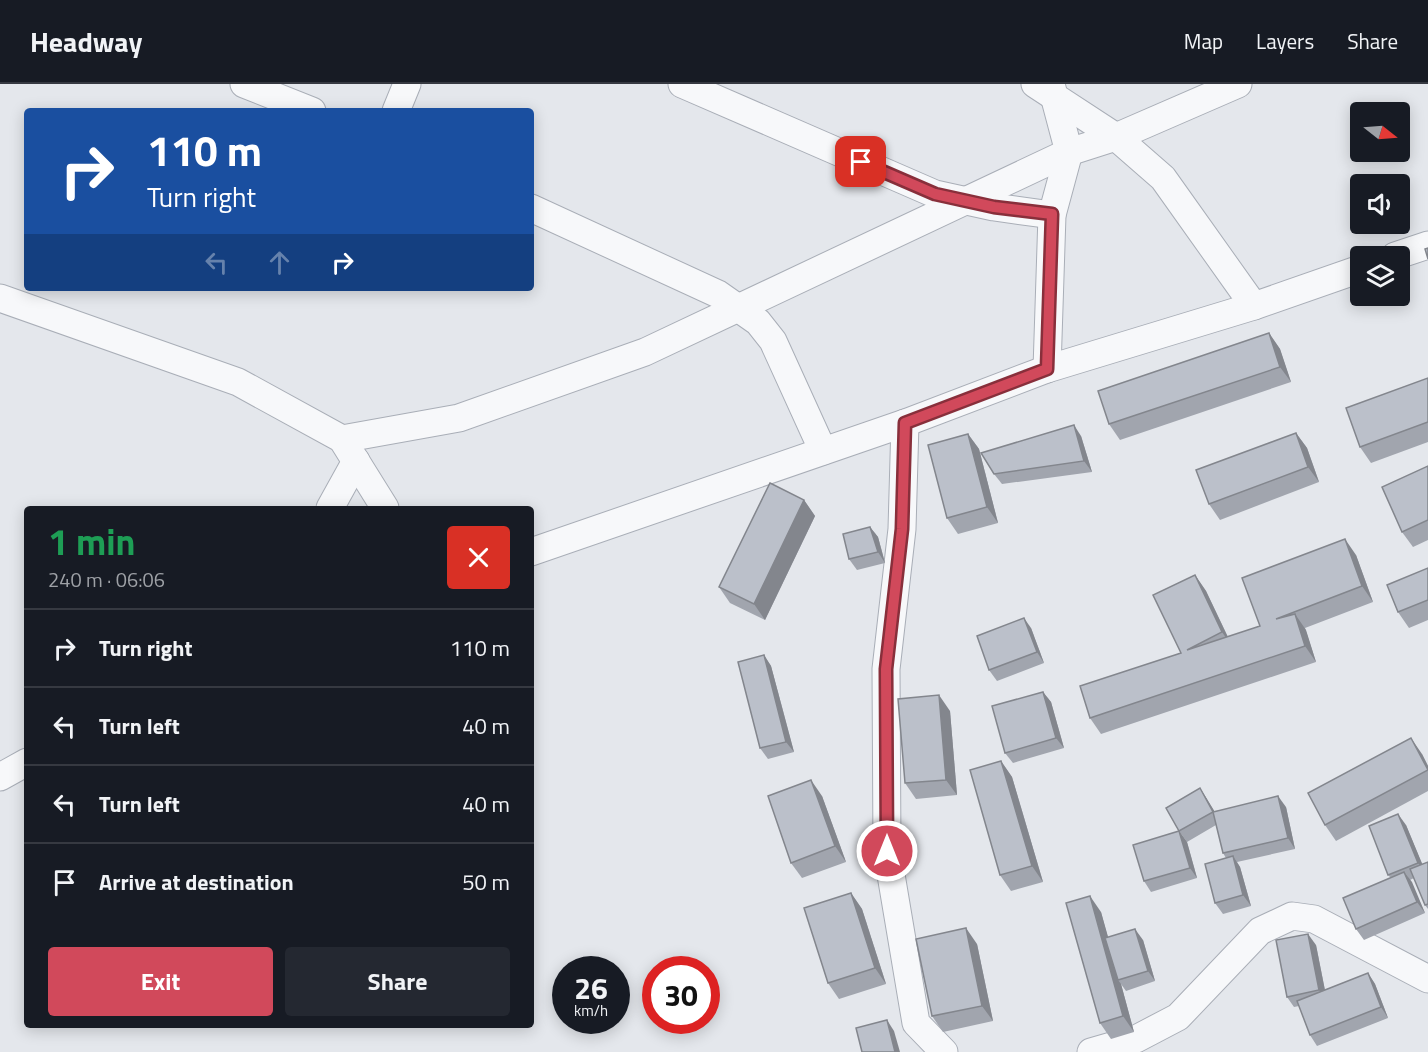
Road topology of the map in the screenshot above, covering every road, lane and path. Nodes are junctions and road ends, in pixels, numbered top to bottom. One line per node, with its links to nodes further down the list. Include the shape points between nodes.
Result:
1 (244, 84): 6 (street)
2 (407, 84): 7 (street)
3 (682, 84): 10 (street, via 935,194)
4 (1238, 84): 8 (street)
5 (1047, 88): 8 (street); 9 (street)
6 (304, 108)
7 (397, 108)
8 (1116, 137): 9 (street); 17 (street, via 1163,178)
9 (1069, 152): 10 (street); 12 (street)
10 (967, 201): 12 (street); 18 (street)
11 (534, 209): 18 (street, via 718,294)
12 (1052, 214): 19 (street)
13 (1428, 244): 14 (street)
14 (1410, 251)
15 (1350, 272): 17 (street)
16 (0, 298): 21 (street, via 238,382)
17 (1254, 306): 19 (street)
18 (736, 308): 21 (street, via 645,352 459,418); 22 (street, via 758,322 773,341)
19 (1047, 369): 20 (street)
20 (905, 423): 22 (street); 29 (street, via 902,529 886,669 887,851 916,1023)
21 (349, 450): 23 (street); 24 (street)
22 (823, 451): 25 (street)
23 (331, 506)
24 (383, 506)
25 (534, 551)
26 (24, 764): 27 (street)
27 (0, 777)
28 (1428, 979): 30 (street, via 1314,919 1292,916 1260,931 1178,1017 1136,1039)
29 (944, 1052)
30 (1091, 1052)

